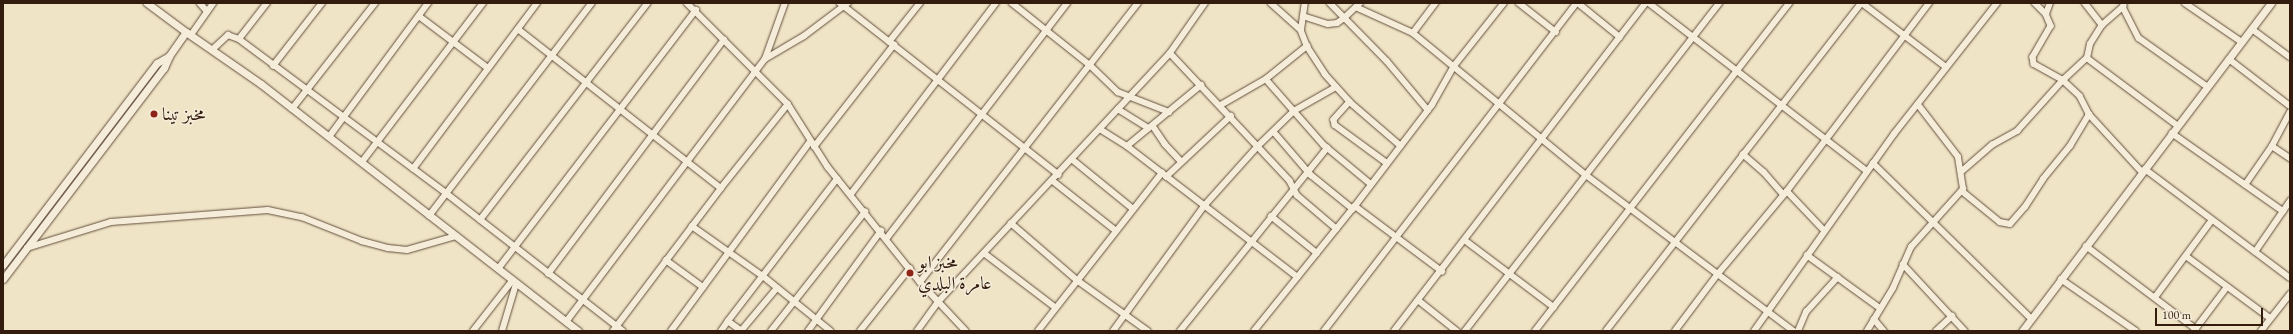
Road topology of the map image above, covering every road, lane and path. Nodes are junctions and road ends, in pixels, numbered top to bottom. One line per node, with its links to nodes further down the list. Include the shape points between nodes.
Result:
1 (148, 3): 55 (street)
2 (200, 3): 43 (street)
3 (214, 3): 43 (street)
4 (267, 3): 59 (street)
5 (322, 3): 74 (street)
6 (376, 3): 87 (street)
7 (428, 3): 45 (street)
8 (483, 3): 61 (street)
9 (537, 3): 49 (street)
10 (592, 3): 68 (street)
11 (648, 3): 83 (street)
12 (687, 3): 42 (street)
13 (786, 3): 70 (street)
14 (920, 3): 63 (street)
15 (996, 3): 80 (street)
16 (1012, 3): 51 (street)
17 (1067, 3): 51 (street)
18 (1138, 3): 73 (street)
19 (1206, 3): 66 (street)
20 (1271, 3): 52 (street)
21 (1305, 3): 46 (street)
22 (1330, 3): 47 (street)
23 (1436, 3): 54 (street)
24 (1504, 3): 75 (street)
25 (1519, 3): 53 (street)
26 (1578, 3): 53 (street); 57 (street)
27 (1648, 3): 57 (street); 58 (street)
28 (1719, 3): 58 (street)
29 (1790, 3): 78 (street)
30 (1861, 3): 56 (street); 90 (street)
31 (1929, 3): 56 (street)
32 (1997, 3): 76 (street)
33 (2035, 3): 44 (street)
34 (2050, 3): 44 (street)
35 (2086, 3): 48 (street)
36 (2185, 3): 41 (street)
37 (2271, 3): 50 (street)
38 (844, 4): 63 (street); 70 (street)
39 (1358, 5): 47 (street); 54 (street)
40 (2124, 5): 48 (street); 86 (street, via 2140,38)
41 (2193, 5): 62 (street)
42 (696, 10): 60 (street); 97 (street)
43 (207, 12): 55 (street)
44 (2046, 14): 82 (street, via 2051,26 2033,57 2034,64)
45 (419, 16): 61 (street); 106 (street)
46 (1303, 16): 47 (street, via 1328,24); 52 (street)
47 (1344, 20): 99 (street, via 1387,61)
48 (2102, 25): 71 (street, via 2090,44)
49 (518, 29): 68 (street); 77 (street)
50 (2252, 29): 62 (street); 69 (street)
51 (1047, 30): 73 (street); 104 (street)
52 (1301, 30): 64 (street)
53 (1556, 32): 92 (street)
54 (1413, 33): 75 (street)
55 (188, 34): 65 (street); 67 (street)
56 (1904, 36): 76 (street); 115 (street)
57 (1620, 37): 114 (street)
58 (1693, 37): 78 (street); 139 (street)
59 (239, 40): 65 (street, via 228,35); 74 (street)
60 (724, 40): 79 (street); 112 (street)
61 (453, 42): 77 (street); 116 (street)
62 (2242, 42): 72 (street)
63 (892, 44): 80 (street); 117 (street)
64 (1307, 46): 81 (street); 85 (street)
65 (212, 50): 96 (street)
66 (1170, 53): 84 (street); 88 (street)
67 (169, 56): 175 (street, via 164,68); 185 (street, via 157,63)
68 (552, 56): 83 (street); 147 (street)
69 (2290, 57)
70 (765, 58): 79 (street)
71 (2088, 58): 82 (street); 107 (street)
72 (2229, 59): 86 (street); 95 (street)
73 (1090, 65): 88 (street, via 1118,92); 118 (street)
74 (273, 66): 87 (street)
75 (1454, 66): 92 (street); 99 (street)
76 (1946, 67): 93 (street)
77 (488, 68): 132 (street)
78 (1738, 70): 90 (street); 154 (street)
79 (756, 72): 91 (street); 127 (street)
80 (937, 79): 104 (street); 149 (street)
81 (1266, 79): 94 (street); 100 (street)
82 (2063, 80): 103 (street, via 2080,96); 134 (street, via 2017,130 1992,145)
83 (586, 81): 97 (street); 159 (street)
84 (1201, 85): 94 (street); 101 (street)
85 (1336, 87): 89 (street); 100 (street)
86 (2208, 87): 107 (street)
87 (307, 92): 96 (street); 106 (street)
88 (1130, 96): 98 (street); 101 (street)
89 (1350, 102): 121 (street); 130 (street, via 1334,120 1335,125)
90 (1781, 103): 115 (street); 124 (street)
91 (788, 104): 117 (street); 144 (street)
92 (1500, 104): 114 (street); 169 (street)
93 (1918, 105): 131 (street); 134 (street, via 1958,157)
94 (1221, 106): 105 (street)
95 (2290, 106)
96 (292, 109): 113 (street)
97 (619, 109): 112 (street); 176 (street)
98 (1118, 109): 108 (street); 109 (street)
99 (1428, 110): 121 (street)
100 (1294, 111): 110 (street); 123 (street)
101 (1169, 112): 108 (street)
102 (2290, 112): 122 (street)
103 (2089, 114): 135 (street); 146 (street, via 2070,146 2010,224 2000,222)
104 (983, 115): 118 (street); 170 (street)
105 (1231, 116): 120 (street); 128 (street)
106 (344, 118): 113 (street); 116 (street)
107 (2177, 125): 111 (street)
108 (1151, 127): 119 (street); 128 (street)
109 (1100, 129): 119 (street); 126 (street)
110 (1274, 132): 120 (street); 136 (street)
111 (2172, 133): 135 (street); 143 (street)
112 (653, 136): 127 (street); 189 (street)
113 (329, 137): 129 (street)
114 (1542, 139): 139 (street); 172 (street)
115 (1826, 139): 133 (street); 148 (street)
116 (378, 142): 129 (street); 132 (street)
117 (812, 144): 140 (street); 177 (street)
118 (1024, 146): 137 (street); 200 (street)
119 (1127, 146): 138 (street)
120 (1258, 146): 145 (street, via 1290,181); 151 (street)
121 (1400, 146): 130 (street)
122 (2272, 146): 125 (street); 143 (street)
123 (1327, 148): 136 (street); 142 (street)
124 (1743, 154): 148 (street); 173 (street)
125 (2290, 158)
126 (1073, 160): 137 (street); 153 (street)
127 (686, 161): 144 (street); 206 (street)
128 (1181, 161): 138 (street)
129 (362, 162): 157 (street)
130 (1387, 163): 142 (street)
131 (1873, 163): 133 (street); 161 (street)
132 (413, 169): 147 (street)
133 (1867, 171): 166 (street)
134 (1962, 171): 146 (street)
135 (2144, 171): 160 (street); 174 (street)
136 (1308, 172): 145 (street); 152 (street)
137 (1058, 175): 141 (street)
138 (1164, 175): 151 (street); 153 (street)
139 (1586, 176): 154 (street); 190 (street)
140 (838, 179): 149 (street); 192 (street)
141 (1053, 181): 162 (street); 165 (street)
142 (1371, 184): 152 (street)
143 (2245, 185): 155 (street)
144 (721, 188): 163 (street)
145 (1293, 190): 158 (street); 164 (street)
146 (1962, 191): 161 (street)
147 (446, 193): 157 (street); 159 (street)
148 (1785, 193): 166 (street); 191 (street)
149 (850, 194): 156 (street)
150 (2290, 201): 155 (street)
151 (1204, 206): 171 (street); 214 (street)
152 (1354, 207): 164 (street); 169 (street)
153 (1132, 208): 165 (street)
154 (1630, 209): 173 (street); 210 (street)
155 (2283, 211): 178 (street)
156 (865, 212): 167 (street); 208 (street)
157 (430, 216): 168 (street)
158 (1272, 216): 171 (street); 180 (street)
159 (480, 220): 176 (street)
160 (2212, 220): 178 (street); 182 (street)
161 (1934, 222): 184 (street, via 1911,247); 216 (street)
162 (1011, 223): 179 (street); 198 (street)
163 (692, 226): 177 (street); 183 (street)
164 (1337, 229): 180 (street)
165 (1115, 230): 198 (street)
166 (1824, 230): 181 (street)
167 (881, 231): 170 (street); 219 (street)
168 (456, 236): 175 (street, via 407,250 388,248 362,242 302,218 268,210 111,222); 187 (street)
169 (1396, 236): 188 (street); 243 (street)
170 (887, 238): 186 (street)
171 (1252, 241): 193 (street); 241 (street)
172 (1466, 241): 188 (street); 190 (street)
173 (1675, 242): 191 (street); 248 (street)
174 (2086, 246): 197 (street); 205 (street)
175 (27, 248): 196 (street)
176 (515, 248): 187 (street); 189 (street)
177 (727, 251): 192 (street); 201 (street)
178 (2255, 252): 195 (street)
179 (984, 253): 209 (street); 211 (street)
180 (1317, 253): 193 (street)
181 (1806, 255): 194 (street); 213 (street)
182 (2186, 256): 202 (street); 205 (street)
183 (666, 260): 201 (street); 222 (street)
184 (1903, 264): 212 (street); 215 (street)
185 (3, 265)
186 (910, 268): 200 (street); 235 (street)
187 (498, 269): 199 (street)
188 (1442, 271): 207 (street)
189 (548, 274): 206 (street)
190 (1510, 275): 210 (street); 246 (street)
191 (1717, 275): 213 (street); 249 (street)
192 (763, 276): 203 (street); 220 (street)
193 (1298, 277): 242 (street)
194 (1838, 277): 212 (street); 252 (street, via 1806,312)
195 (2290, 278)
196 (3, 279)
197 (2061, 279): 216 (street); 223 (street)
198 (1077, 280): 211 (street); 214 (street)
199 (514, 282): 221 (street); 225 (street); 226 (street)
200 (920, 282): 209 (street)
201 (703, 287): 229 (street)
202 (2227, 287): 217 (street); 224 (street)
203 (777, 288): 208 (street); 231 (street)
204 (2290, 294): 217 (street)
205 (2156, 296): 224 (street)
206 (584, 300): 221 (street); 222 (street)
207 (1418, 300): 244 (street); 245 (street)
208 (792, 302): 219 (street); 232 (street)
209 (938, 302): 236 (street); 237 (street)
210 (1554, 306): 247 (street)
211 (1056, 307): 238 (street)
212 (1880, 308): 218 (street)
213 (1769, 312): 250 (street); 251 (street)
214 (1125, 315): 239 (street); 240 (street)
215 (1952, 316): 255 (street); 256 (street)
216 (2031, 318): 257 (street)
217 (2270, 318): 258 (street)
218 (1874, 319): 253 (street); 254 (street)
219 (816, 320): 233 (street); 234 (street)
220 (728, 321): 230 (street); 231 (street)
221 (566, 322): 227 (street)
222 (615, 329): 228 (street)
223 (2132, 330)
224 (2195, 330)
225 (473, 331)
226 (502, 331)
227 (578, 331)
228 (623, 331)
229 (671, 331)
230 (721, 331)
231 (742, 331)
232 (771, 331)
233 (808, 331)
234 (831, 331)
235 (860, 331)
236 (917, 331)
237 (966, 331)
238 (1038, 331)
239 (1113, 331)
240 (1148, 331)
241 (1180, 331)
242 (1254, 331)
243 (1324, 331)
244 (1394, 331)
245 (1457, 331)
246 (1465, 331)
247 (1535, 331)
248 (1606, 331)
249 (1675, 331)
250 (1754, 331)
251 (1794, 331)
252 (1798, 331)
253 (1867, 331)
254 (1884, 331)
255 (1936, 331)
256 (1965, 331)
257 (2022, 331)
258 (2261, 331)

